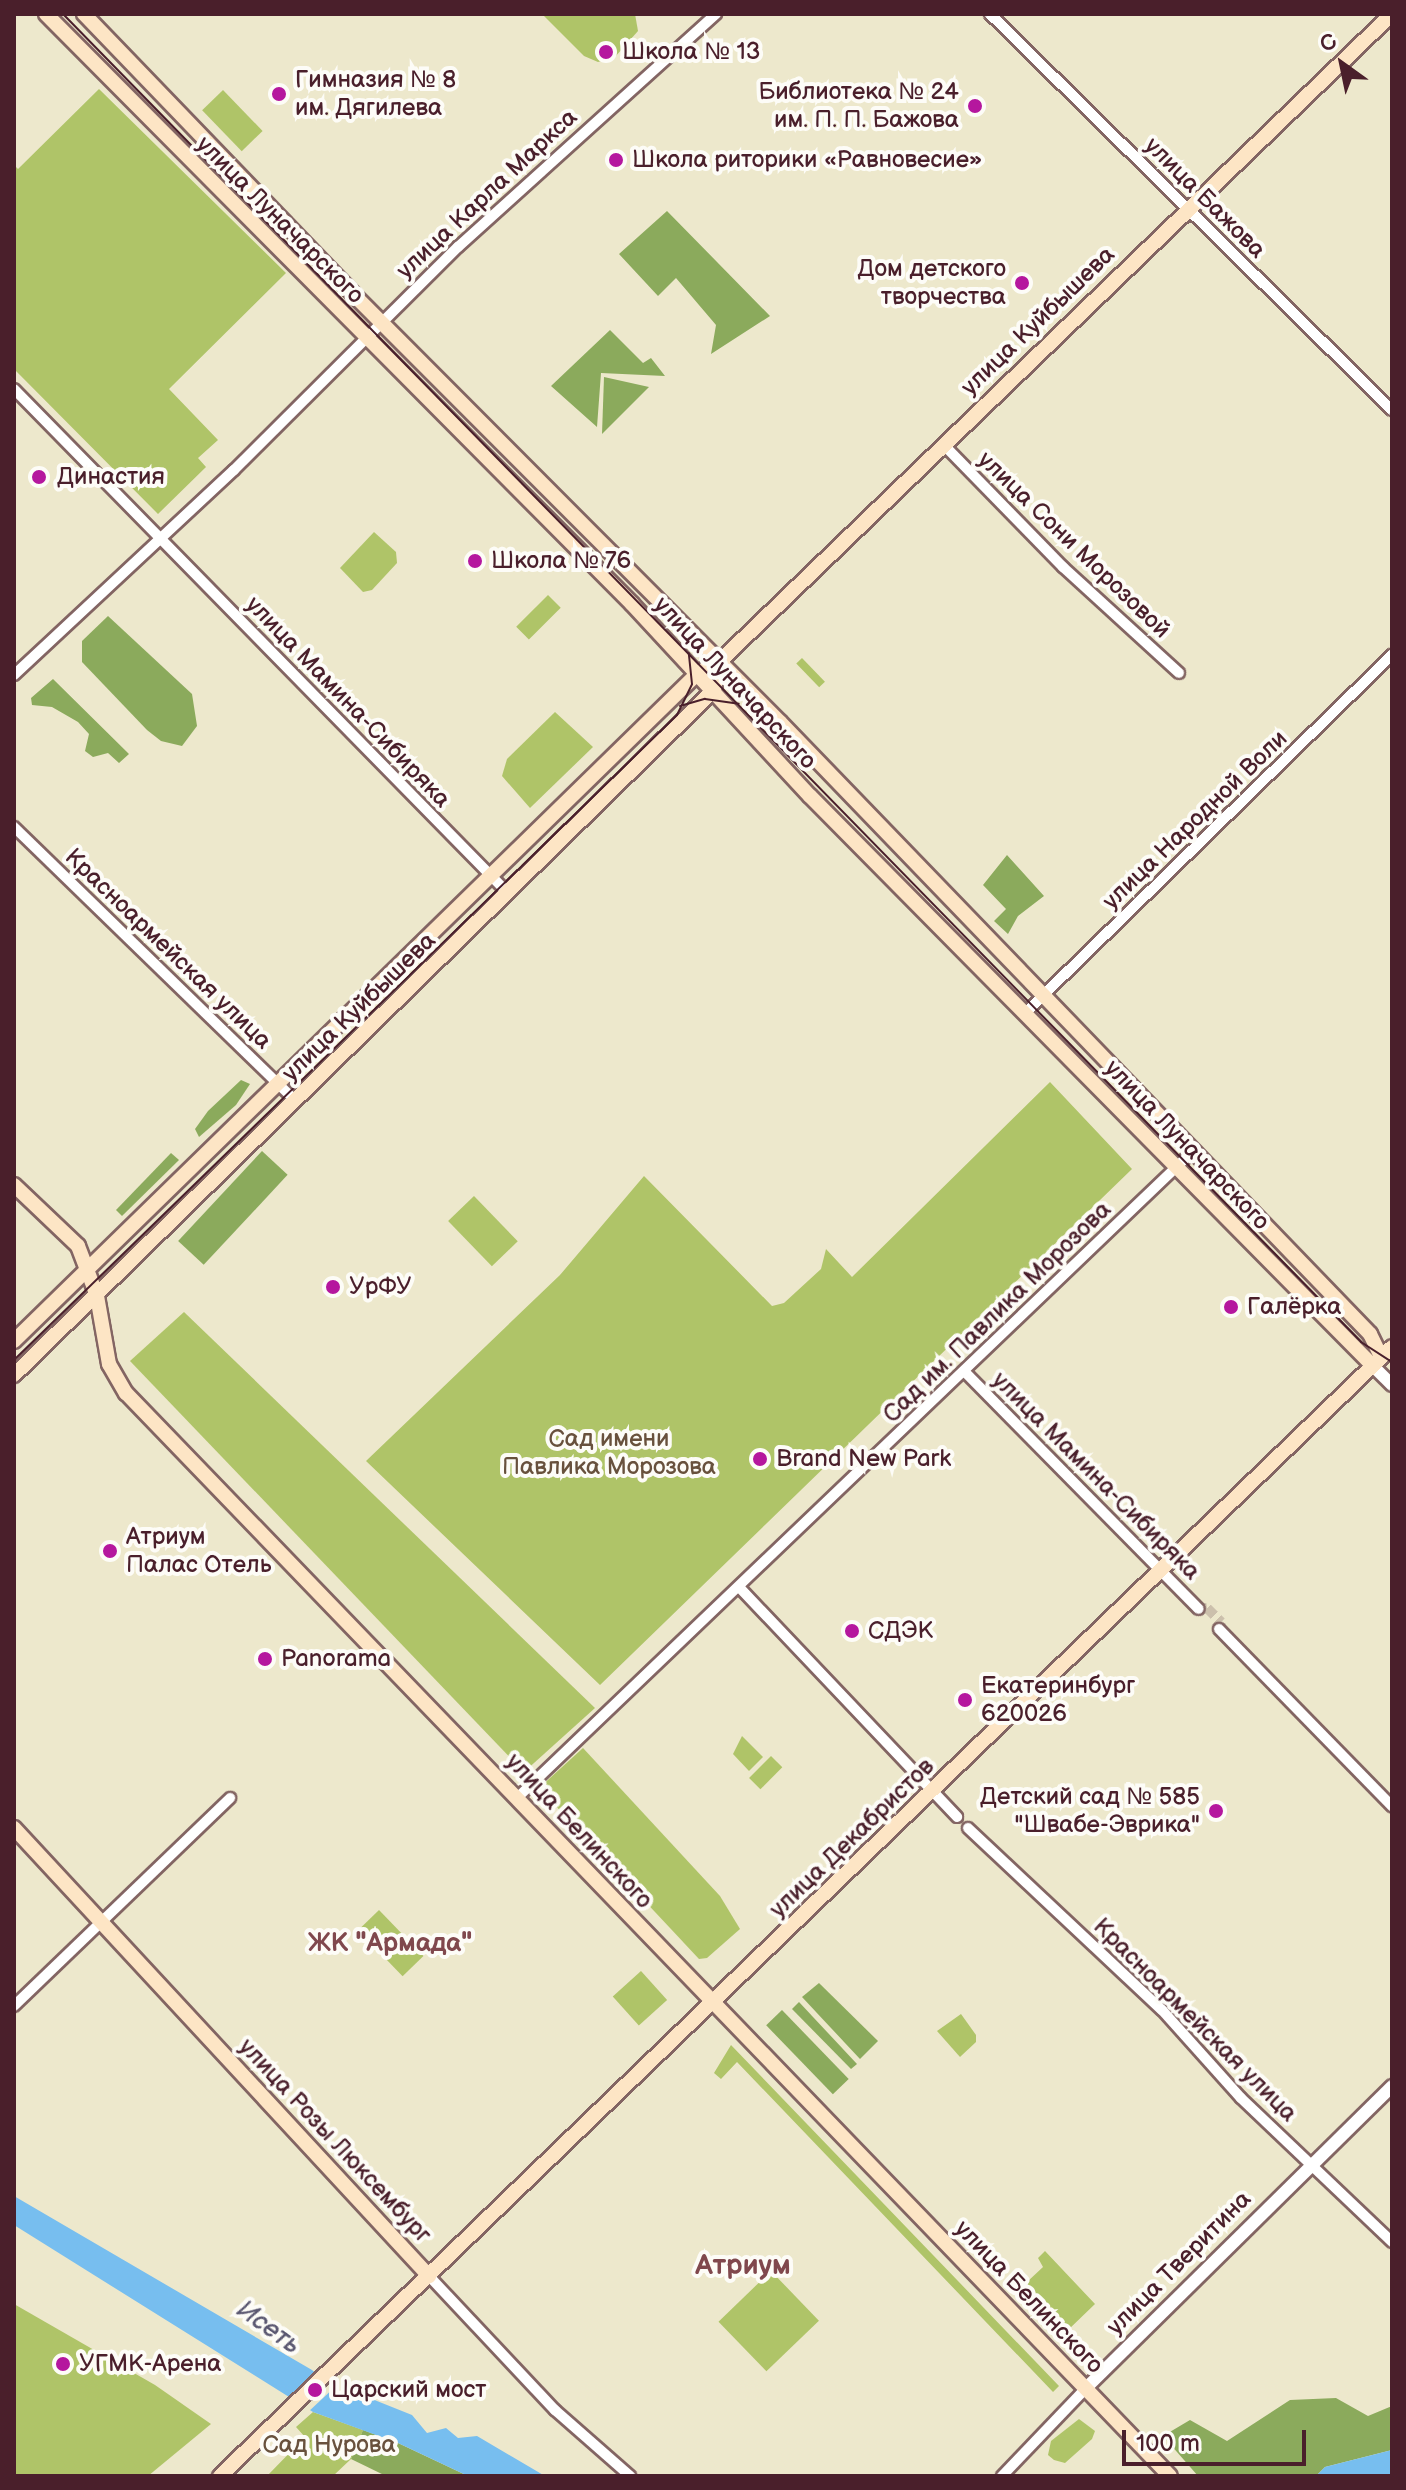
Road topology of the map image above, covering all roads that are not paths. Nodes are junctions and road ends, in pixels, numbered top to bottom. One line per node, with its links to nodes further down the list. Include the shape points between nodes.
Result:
1 (46, 14): 8 (main road, улица Луначарского)
2 (84, 14): 7 (main road, улица Луначарского)
3 (716, 14): 7 (street, улица Карла Маркса)
4 (990, 14): 6 (street, улица Бажова)
5 (1392, 14): 6 (main road, улица Куйбышева)
6 (1187, 208): 10 (street, улица Бажова); 11 (main road, улица Куйбышева)
7 (381, 322): 8 (street, улица Карла Маркса); 14 (main road, улица Луначарского)
8 (366, 337): 12 (street, улица Карла Маркса); 15 (main road, улица Луначарского)
9 (14, 389): 12 (street, улица Мамина-Сибиряка)
10 (1392, 410)
11 (943, 444): 14 (main road, улица Куйбышева); 16 (street, улица Сони Морозовой, via 1063,567)
12 (162, 539): 17 (street, улица Карла Маркса); 20 (street, улица Мамина-Сибиряка)
13 (1392, 655): 22 (street, улица Народной Воли)
14 (719, 662): 15 (main road, улица Куйбышева); 18 (main road); 22 (main road, улица Луначарского)
15 (698, 673): 18 (main road, улица Луначарского); 20 (main road, улица Куйбышева)
16 (1179, 673)
17 (14, 675)
18 (714, 690): 21 (main road, улица Куйбышева); 23 (main road, улица Луначарского)
19 (14, 827): 24 (street, Красноармейская улица)
20 (491, 876): 21 (street, улица Мамина-Сибиряка); 24 (main road, улица Куйбышева)
21 (507, 892): 25 (main road, улица Куйбышева)
22 (1043, 996): 23 (street, улица Народной Воли); 26 (main road, улица Луначарского)
23 (1025, 1013): 27 (main road, улица Луначарского)
24 (278, 1083): 25 (street, Красноармейская улица); 29 (main road, улица Куйбышева)
25 (295, 1100): 30 (main road, улица Куйбышева)
26 (1192, 1152): 27 (street, Сад им. Павлика Морозова); 32 (main road, улица Луначарского, via 1370,1334)
27 (1177, 1166): 32 (main road, улица Луначарского); 33 (street, Сад им. Павлика Морозова)
28 (14, 1185): 29 (main road, улица Белинского, via 78,1246)
29 (88, 1267): 30 (main road, улица Белинского); 31 (main road, улица Куйбышева)
30 (97, 1296): 34 (main road, улица Куйбышева); 42 (main road, улица Белинского, via 109,1364 126,1393)
31 (14, 1341)
32 (1382, 1356): 35 (street, улица Луначарского); 36 (main road, улица Декабристов)
33 (964, 1371): 36 (street, улица Мамина-Сибиряка); 37 (street, Сад им. Павлика Морозова)
34 (14, 1375)
35 (1391, 1384)
36 (1158, 1569): 38 (street, улица Мамина-Сибиряка); 40 (main road, улица Декабристов)
37 (739, 1587): 40 (street); 42 (street, Сад им. Павлика Морозова)
38 (1199, 1609)
39 (1219, 1629): 43 (street)
40 (932, 1791): 44 (street); 48 (main road, улица Декабристов)
41 (230, 1798): 47 (street)
42 (517, 1798): 48 (main road, улица Белинского)
43 (1392, 1806)
44 (957, 1817)
45 (14, 1828): 47 (main road, улица Розы Люксембург)
46 (968, 1828): 51 (street, Красноармейская улица, via 1162,2010 1241,2098)
47 (104, 1924): 49 (street); 53 (main road, улица Розы Люксембург)
48 (715, 2002): 53 (main road, улица Декабристов); 54 (main road, улица Белинского)
49 (14, 2006)
50 (1392, 2086): 51 (street, улица Тверитина)
51 (1311, 2163): 52 (street, Красноармейская улица); 54 (street, улица Тверитина)
52 (1392, 2242)
53 (429, 2276): 55 (main road, улица Декабристов); 56 (street, улица Розы Люксембург, via 555,2410)
54 (1086, 2388): 57 (street, улица Тверитина); 58 (main road, улица Белинского)
55 (220, 2476)
56 (630, 2476)
57 (1002, 2476)
58 (1170, 2476)

